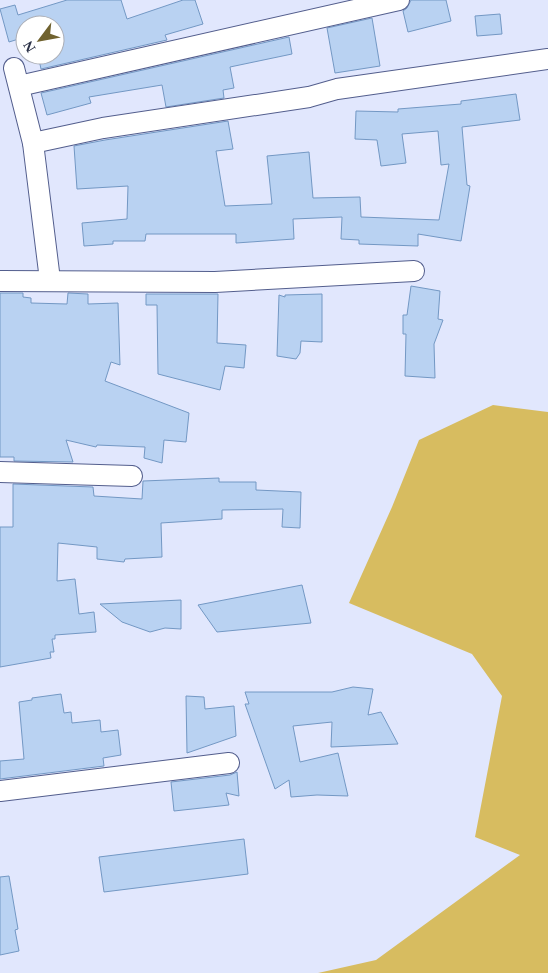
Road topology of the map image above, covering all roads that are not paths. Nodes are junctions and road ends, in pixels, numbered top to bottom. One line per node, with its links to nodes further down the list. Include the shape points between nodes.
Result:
1 (399, 0): 5 (street, via 16,77)
2 (548, 59): 4 (street, via 337,88)
3 (548, 73): 4 (street, via 349,98)
4 (309, 97): 5 (street)
5 (33, 142): 7 (street)
6 (414, 271): 7 (street, via 215,282)
7 (50, 280): 8 (street)
8 (0, 281)
9 (0, 472): 10 (street)
10 (132, 476)
11 (229, 763): 12 (street)
12 (0, 791)

